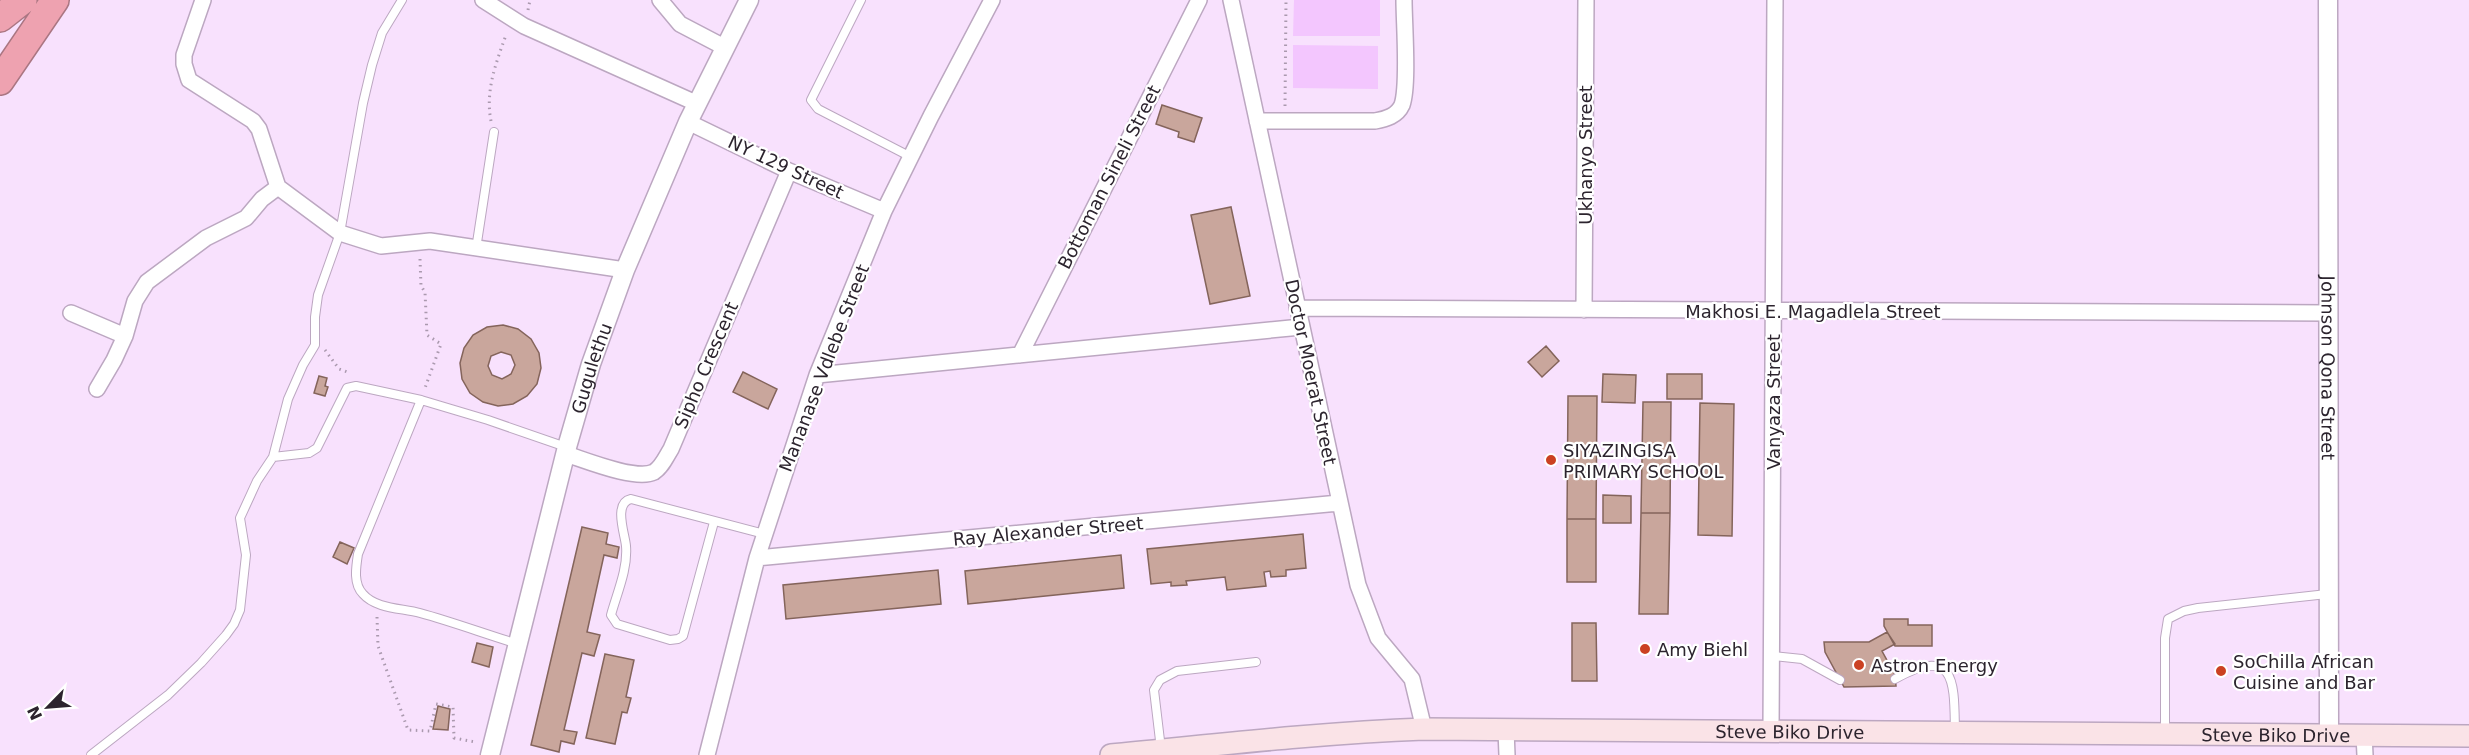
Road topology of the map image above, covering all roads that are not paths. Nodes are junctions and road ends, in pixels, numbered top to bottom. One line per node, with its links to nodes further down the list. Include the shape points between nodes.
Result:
1 (23, 0): 16 (highway)
2 (55, 0): 18 (highway)
3 (203, 0): 25 (street, via 184,55 186,74 189,80 260,129)
4 (402, 0): 27 (lane, via 382,33 372,65)
5 (483, 0): 19 (street, via 512,19)
6 (660, 0): 17 (street, via 680,24)
7 (748, 0): 17 (street, Gugulethu)
8 (861, 0): 23 (lane, via 811,100 818,109)
9 (992, 0): 23 (street, Mananase Vdlebe Street)
10 (1199, 0): 37 (street, Bottoman Sineli Street)
11 (1230, 0): 20 (street, Doctor Moerat Street)
12 (1404, 0): 20 (street, via 1404,89 1402,105 1396,113 1375,121)
13 (1586, 0): 31 (street, Ukhanyo Street)
14 (1775, 0): 32 (street, Vanyaza Street)
15 (2328, 0): 34 (street, Johnson Qona Street)
16 (0, 18)
17 (724, 47): 19 (street, Gugulethu)
18 (0, 81)
19 (698, 104): 21 (street, Gugulethu)
20 (1257, 121): 30 (street, Doctor Moerat Street)
21 (688, 122): 24 (street, NY 129 Street); 29 (street, Gugulethu)
22 (494, 132): 28 (lane)
23 (911, 157): 26 (street, Mananase Vdlebe Street)
24 (789, 171): 26 (street, NY 129 Street); 41 (street, Sipho Crescent, via 660,467 649,474 633,474)
25 (278, 187): 27 (street); 36 (street, via 246,218 206,238 147,282 135,301)
26 (884, 211): 38 (street, Mananase Vdlebe Street)
27 (340, 233): 28 (street, via 381,246 430,242); 42 (lane, via 318,295 315,345 288,399)
28 (476, 249): 29 (street)
29 (626, 270): 41 (street, Gugulethu, via 591,364)
30 (1297, 308): 31 (street, Makhosi E. Magadlela Street); 35 (street, Doctor Moerat Street)
31 (1584, 310): 32 (street, Makhosi E. Magadlela Street)
32 (1773, 311): 34 (street, Makhosi E. Magadlela Street); 49 (street, Vanyaza Street)
33 (71, 313): 36 (street)
34 (2328, 314): 47 (street, Johnson Qona Street)
35 (1301, 327): 37 (street); 43 (street, Doctor Moerat Street)
36 (125, 336): 39 (street)
37 (1020, 355): 38 (street)
38 (818, 375): 45 (street, Mananase Vdlebe Street)
39 (97, 389)
40 (421, 400): 41 (lane, via 488,420); 42 (lane, via 356,386 345,390 317,448 309,453); 48 (lane, via 358,554 357,584 376,603 419,612)
41 (567, 451): 48 (street, Gugulethu)
42 (273, 458): 64 (lane, via 240,518 246,555 240,610 234,624 168,695)
43 (1339, 503): 46 (street, Ray Alexander Street); 53 (street, Doctor Moerat Street, via 1358,585 1378,638 1412,679)
44 (714, 522): 44 (lane, via 626,500 621,521 627,558 611,615 617,624 670,640 683,636); 45 (lane)
45 (764, 534): 46 (street, Mananase Vdlebe Street)
46 (757, 558): 65 (street, Mananase Vdlebe Street)
47 (2327, 594): 57 (lane, via 2198,608 2168,619); 58 (street, Johnson Qona Street)
48 (518, 644): 62 (street, Gugulethu)
49 (1772, 656): 52 (lane, via 1803,659); 55 (street, Vanyaza Street)
50 (1256, 662): 63 (lane, via 1177,671 1160,680 1154,690)
51 (1895, 679): 56 (lane, via 1923,667 1942,667 1953,681)
52 (1840, 680)
53 (1424, 729): 54 (main road, Steve Biko Drive); 61 (main road, Steve Biko Drive)
54 (1506, 730): 55 (main road, Steve Biko Drive); 67 (street)
55 (1771, 732): 56 (main road, Steve Biko Drive)
56 (1955, 733): 57 (main road, Steve Biko Drive)
57 (2165, 735): 58 (main road, Steve Biko Drive)
58 (2329, 735): 60 (main road, Steve Biko Drive)
59 (2469, 736): 60 (main road, Steve Biko Drive)
60 (2364, 745)
61 (1242, 748): 63 (main road, Steve Biko Drive)
62 (491, 750)
63 (1161, 750): 66 (main road, Steve Biko Drive)
64 (91, 755)
65 (707, 755)
66 (1111, 755)
67 (1507, 755)

